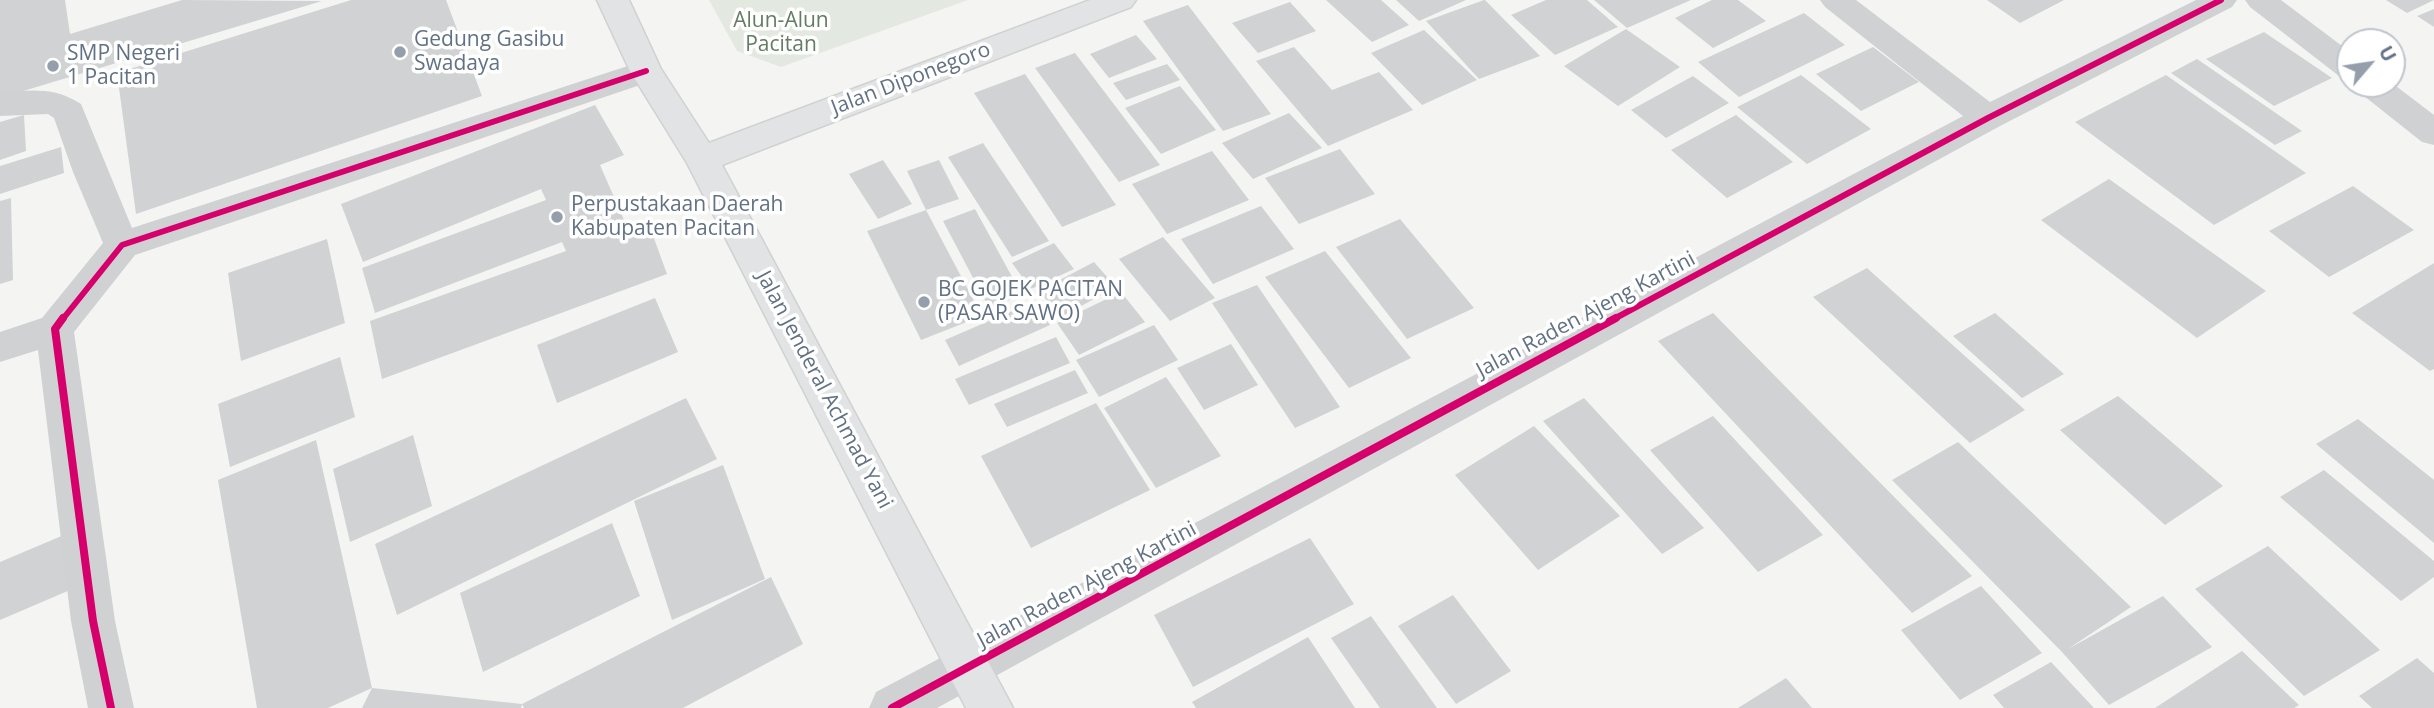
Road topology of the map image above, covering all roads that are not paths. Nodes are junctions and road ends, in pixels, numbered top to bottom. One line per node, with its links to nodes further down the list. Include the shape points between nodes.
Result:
1 (613, 0): 7 (main road, Jalan Jenderal Achmad Yani)
2 (1120, 0): 12 (main road, Jalan Diponegoro)
3 (1836, 0): 10 (street)
4 (2221, 0): 10 (street, Jalan Raden Ajeng Kartini)
5 (2261, 0): 6 (street)
6 (2336, 57)
7 (646, 71): 12 (main road, Jalan Jenderal Achmad Yani); 13 (street)
8 (2389, 98): 11 (street)
9 (0, 104): 13 (street, via 54,102 69,112)
10 (1988, 118): 16 (street, Jalan Raden Ajeng Kartini)
11 (2434, 133)
12 (702, 159): 16 (main road, Jalan Jenderal Achmad Yani)
13 (122, 245): 14 (street)
14 (55, 329): 15 (street); 17 (street, via 93,621)
15 (0, 347)
16 (970, 668): 18 (street, Jalan Raden Ajeng Kartini); 19 (main road, Jalan Jenderal Achmad Yani)
17 (111, 708)
18 (892, 708)
19 (990, 708)

